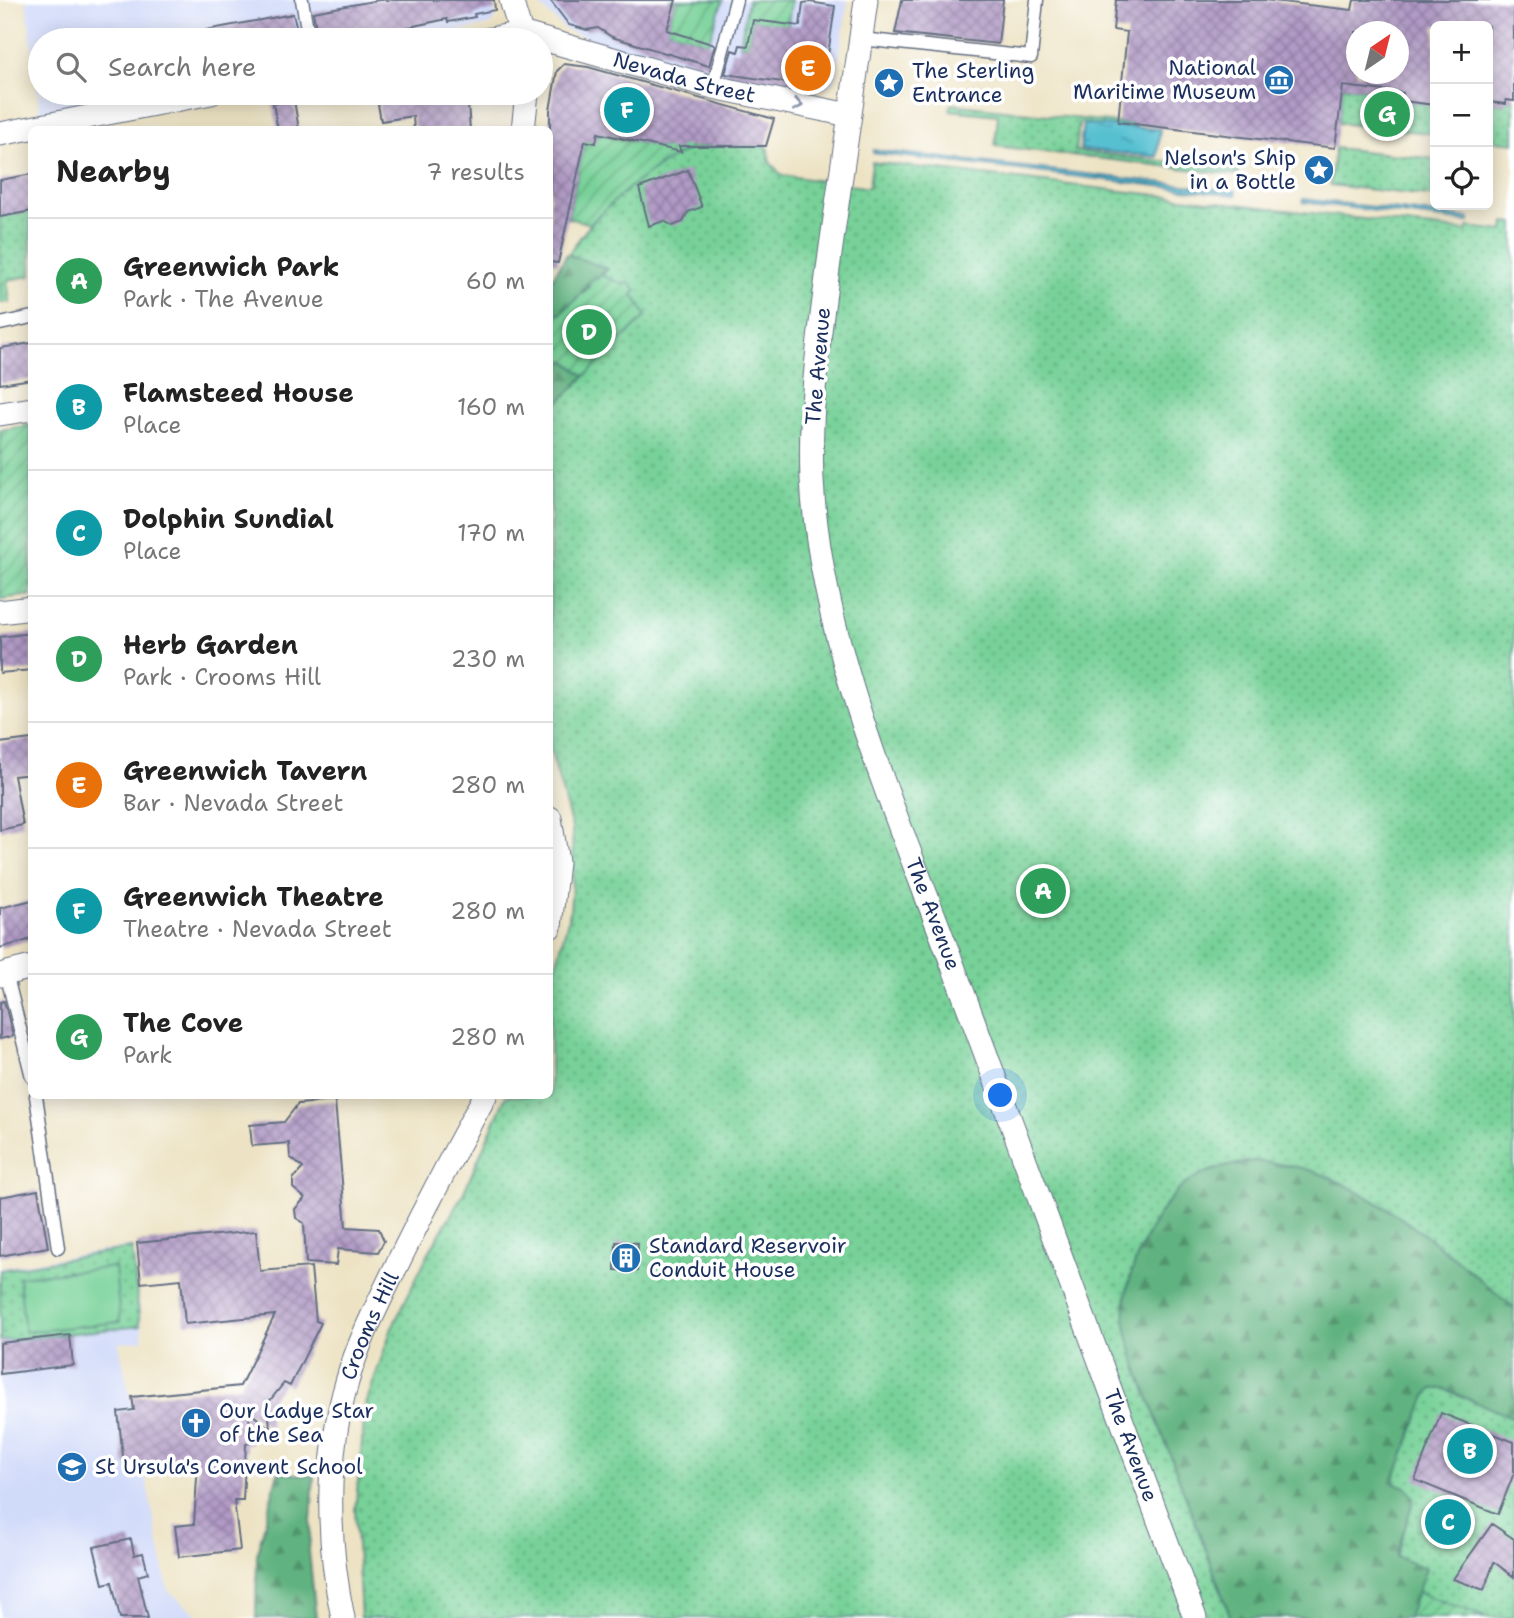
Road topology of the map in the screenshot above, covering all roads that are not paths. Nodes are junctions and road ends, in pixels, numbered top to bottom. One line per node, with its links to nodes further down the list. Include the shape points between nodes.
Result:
1 (302, 0): 6 (lane)
2 (511, 0): 7 (street)
3 (736, 0): 10 (lane)
4 (866, 0): 8 (street, The Avenue)
5 (1037, 0): 8 (lane, via 1031,57)
6 (307, 28)
7 (519, 28)
8 (861, 39): 13 (street, The Avenue)
9 (553, 45): 10 (street, Nevada Street)
10 (713, 87): 13 (street, Nevada Street, one-way to 13)
11 (158, 105): 14 (street)
12 (526, 105): 15 (street)
13 (849, 115): 31 (street, The Avenue, via 818,343 812,478 819,551 833,621 850,684 916,868)
14 (71, 125)
15 (523, 126)
16 (28, 130): 17 (street)
17 (0, 134)
18 (28, 318): 19 (lane)
19 (0, 324)
20 (28, 410): 21 (street)
21 (0, 414)
22 (28, 608): 23 (street)
23 (0, 612)
24 (28, 968): 25 (street)
25 (3, 974): 26 (lane)
26 (28, 1063)
27 (36, 1099): 29 (lane)
28 (483, 1099): 30 (street, Crooms Hill, via 409,1240 347,1381 338,1426 332,1515)
29 (58, 1248)
30 (343, 1618)
31 (1195, 1618)

